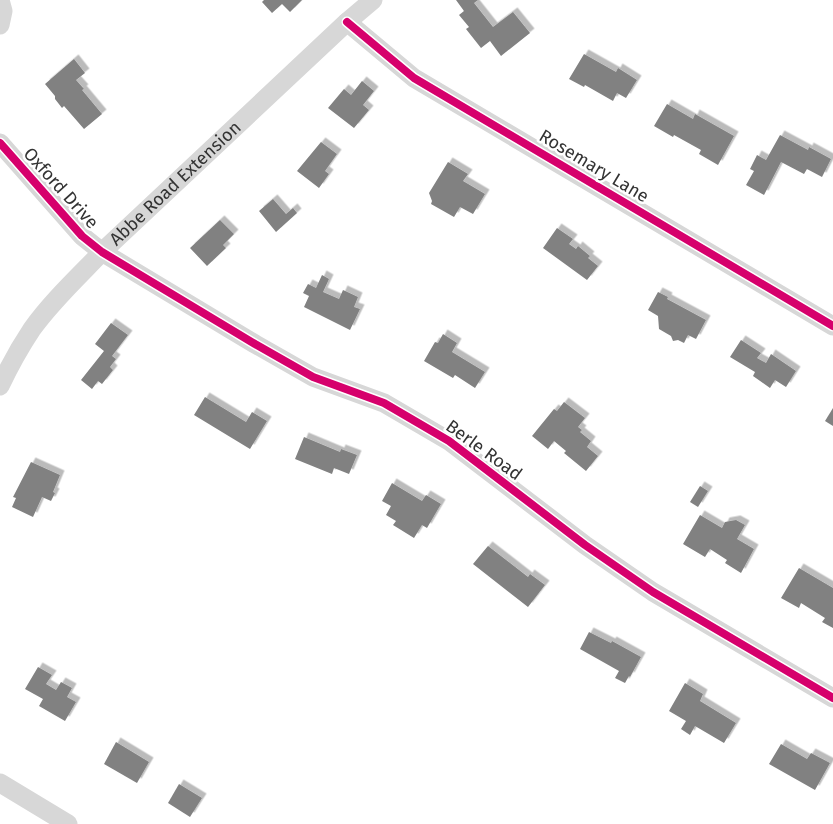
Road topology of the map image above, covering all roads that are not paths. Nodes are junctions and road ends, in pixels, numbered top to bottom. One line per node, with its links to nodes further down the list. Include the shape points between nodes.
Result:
1 (0, 0): 4 (street, via 3,12)
2 (372, 0): 3 (street, Abbe Road Extension)
3 (347, 22): 6 (street, Abbe Road Extension); 7 (street, Rosemary Lane, via 414,78)
4 (0, 25)
5 (0, 143): 6 (street, Oxford Drive, via 82,236)
6 (102, 252): 8 (street, Abbe Road Extension, via 32,329); 9 (street, Berle Road, via 312,377 384,403 449,441 585,545 653,592)
7 (833, 326)
8 (0, 386)
9 (833, 698)
10 (0, 783): 11 (street)
11 (68, 824)

